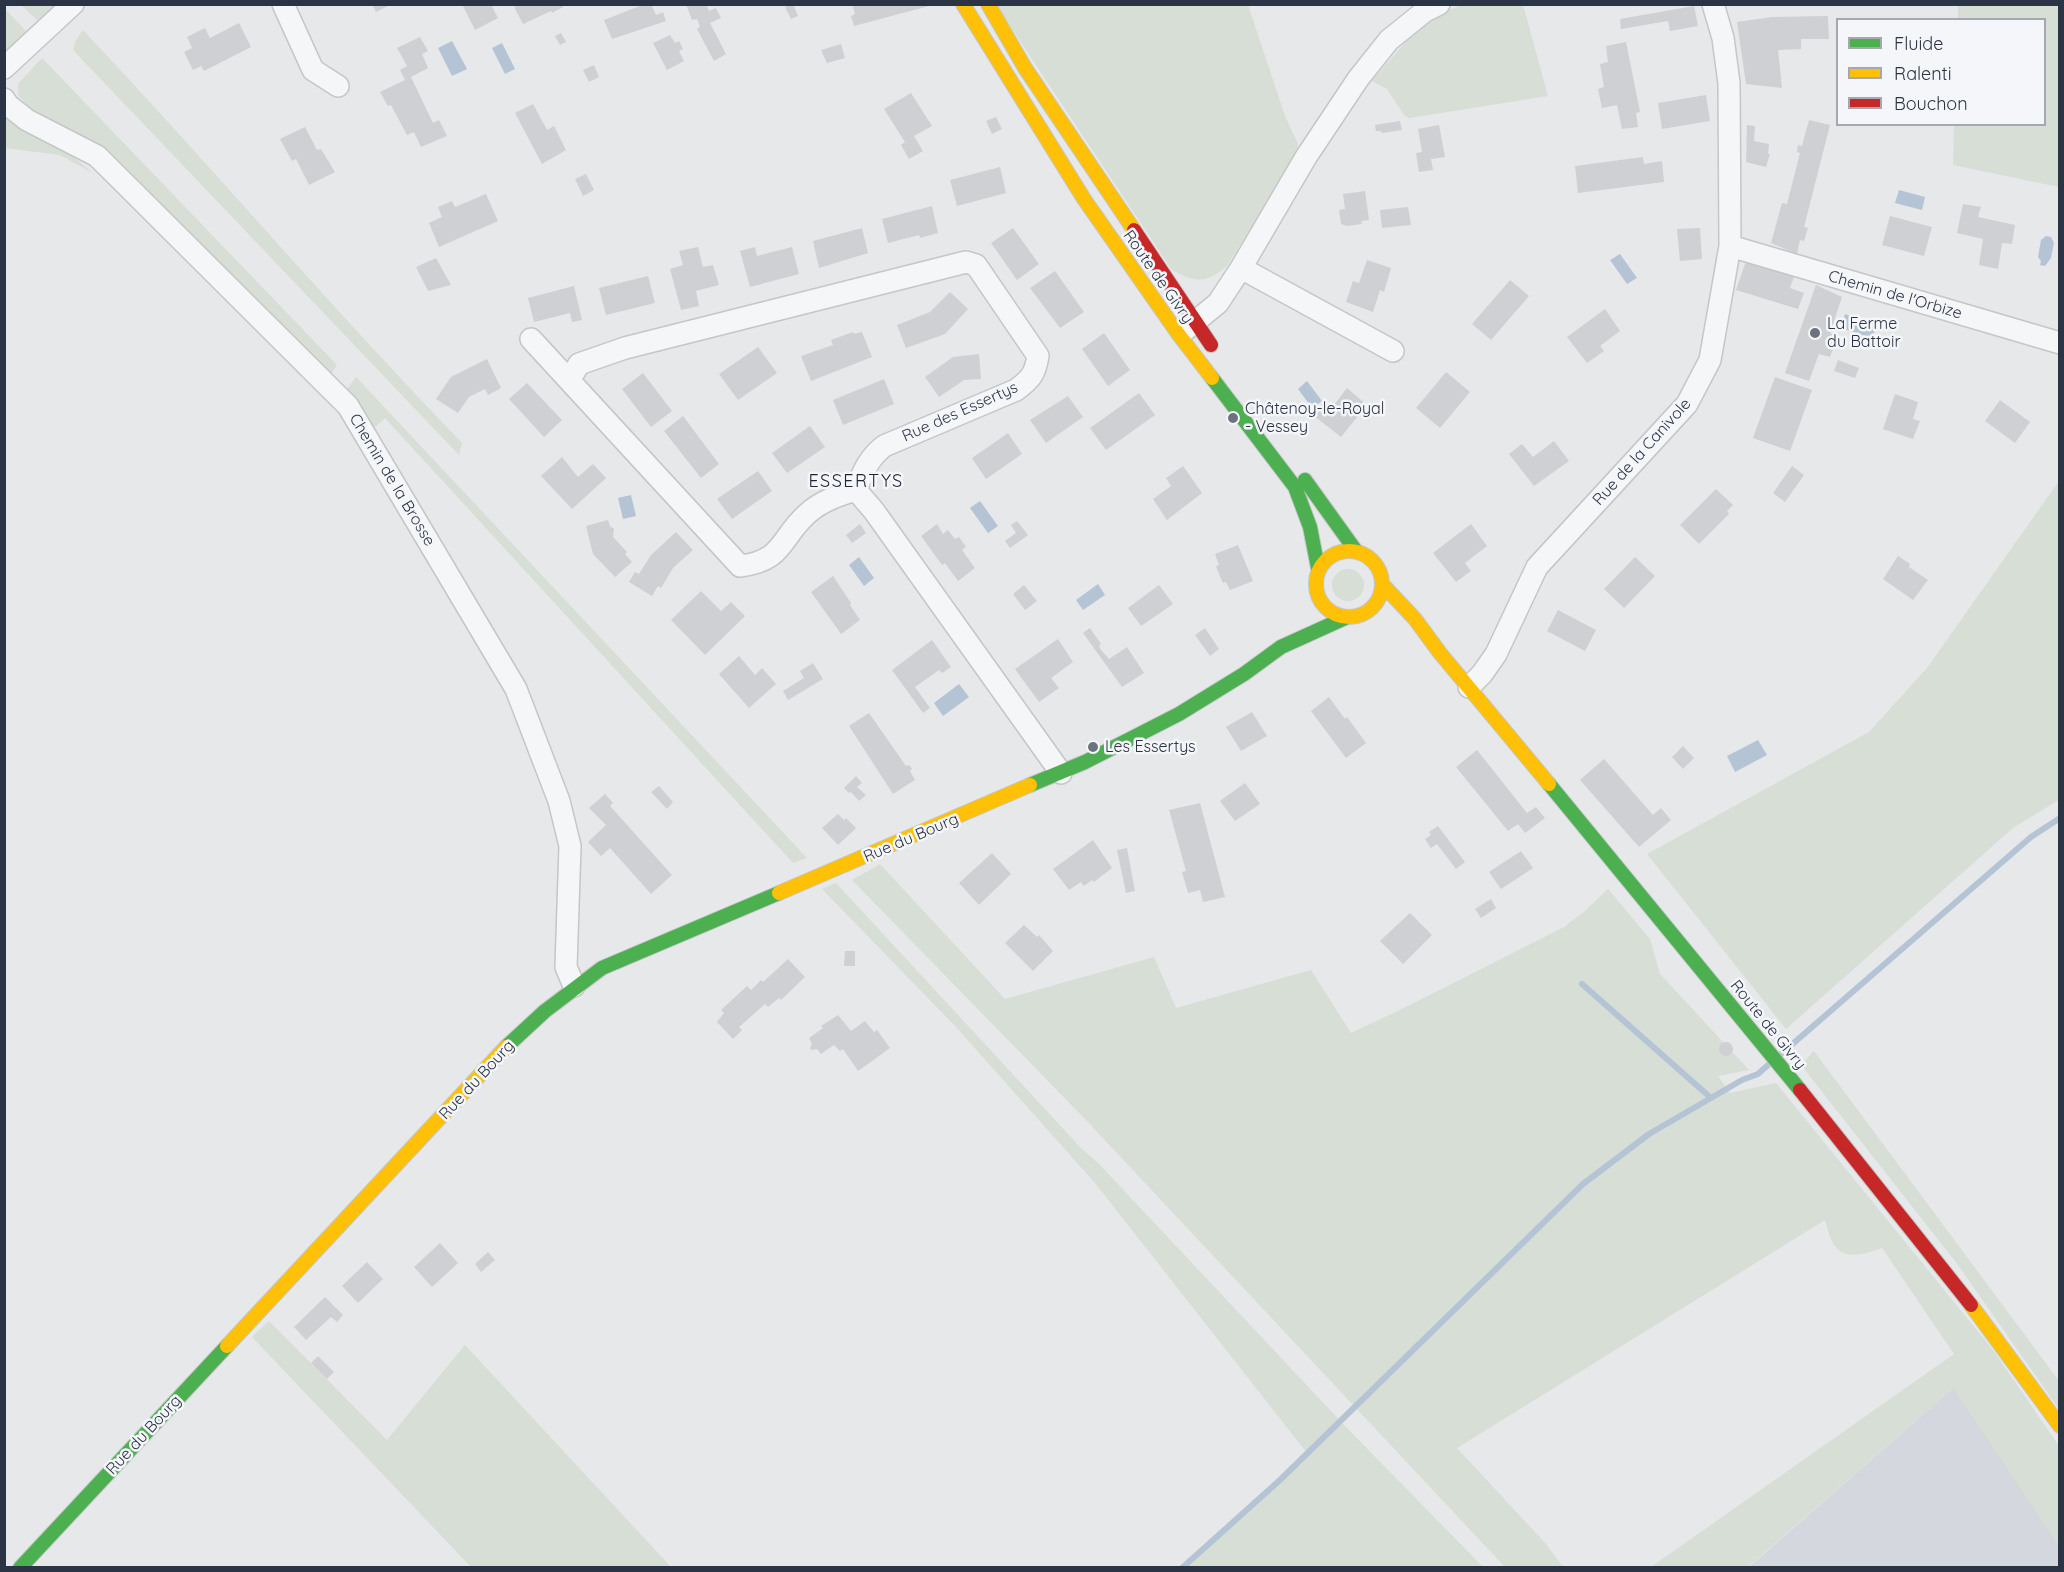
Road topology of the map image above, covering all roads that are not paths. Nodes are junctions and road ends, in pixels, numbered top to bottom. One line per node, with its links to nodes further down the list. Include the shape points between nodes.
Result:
1 (283, 4): 8 (street, via 313,70)
2 (963, 4): 12 (main road, Route de Givry, via 1084,199)
3 (988, 4): 12 (main road, Route de Givry)
4 (1439, 4): 11 (street, via 1389,40 1358,79 1306,157)
5 (1713, 4): 10 (street, Rue de la Canivole, via 1723,38 1729,84)
6 (69, 8): 7 (street)
7 (4, 69)
8 (338, 86)
9 (4, 99): 34 (street, Chemin de la Brosse, via 27,120 97,156 348,406 516,689 559,801 570,846 566,967)
10 (1730, 246): 14 (street, Chemin de l'Orbize); 32 (street, Rue de la Canivole, via 1710,360 1688,404 1537,567 1496,654)
11 (1241, 268): 12 (street, via 1218,303); 15 (street)
12 (1187, 328): 16 (main road, Route de Givry); 21 (main road, Route de Givry, via 1295,487 1315,545)
13 (531, 339): 17 (street)
14 (2060, 343)
15 (1393, 351)
16 (1220, 357)
17 (570, 379): 19 (street, via 740,566 768,559 805,515 821,503); 19 (street, Rue des Essertys, via 579,364 625,348 966,262 976,266 1038,356 1030,380 1016,390 884,446 862,471)
18 (1286, 453): 20 (main road)
19 (856, 489): 33 (street)
20 (1356, 551): 21 (main road, via 1339,551); 23 (main road, via 1369,557 1379,570)
21 (1318, 568): 22 (main road)
22 (1315, 582): 24 (main road); 26 (main road, via 1319,600 1330,612)
23 (1383, 585): 25 (main road, via 1374,606); 31 (main road, Route de Givry)
24 (1305, 604)
25 (1365, 614): 26 (main road); 27 (main road)
26 (1345, 618): 30 (main road, Rue du Bourg)
27 (1381, 618)
28 (1296, 623): 30 (main road, Rue du Bourg)
29 (1410, 634): 31 (main road, Route de Givry)
30 (1281, 647): 33 (main road, Rue du Bourg, via 1179,714)
31 (1440, 653): 32 (main road, Route de Givry)
32 (1469, 687): 35 (main road, Route de Givry, via 1765,1044 1957,1285)
33 (1061, 773): 34 (main road, Rue du Bourg, via 602,968)
34 (573, 986): 36 (main road, Rue du Bourg, via 500,1054)
35 (2060, 1426)
36 (20, 1568)

